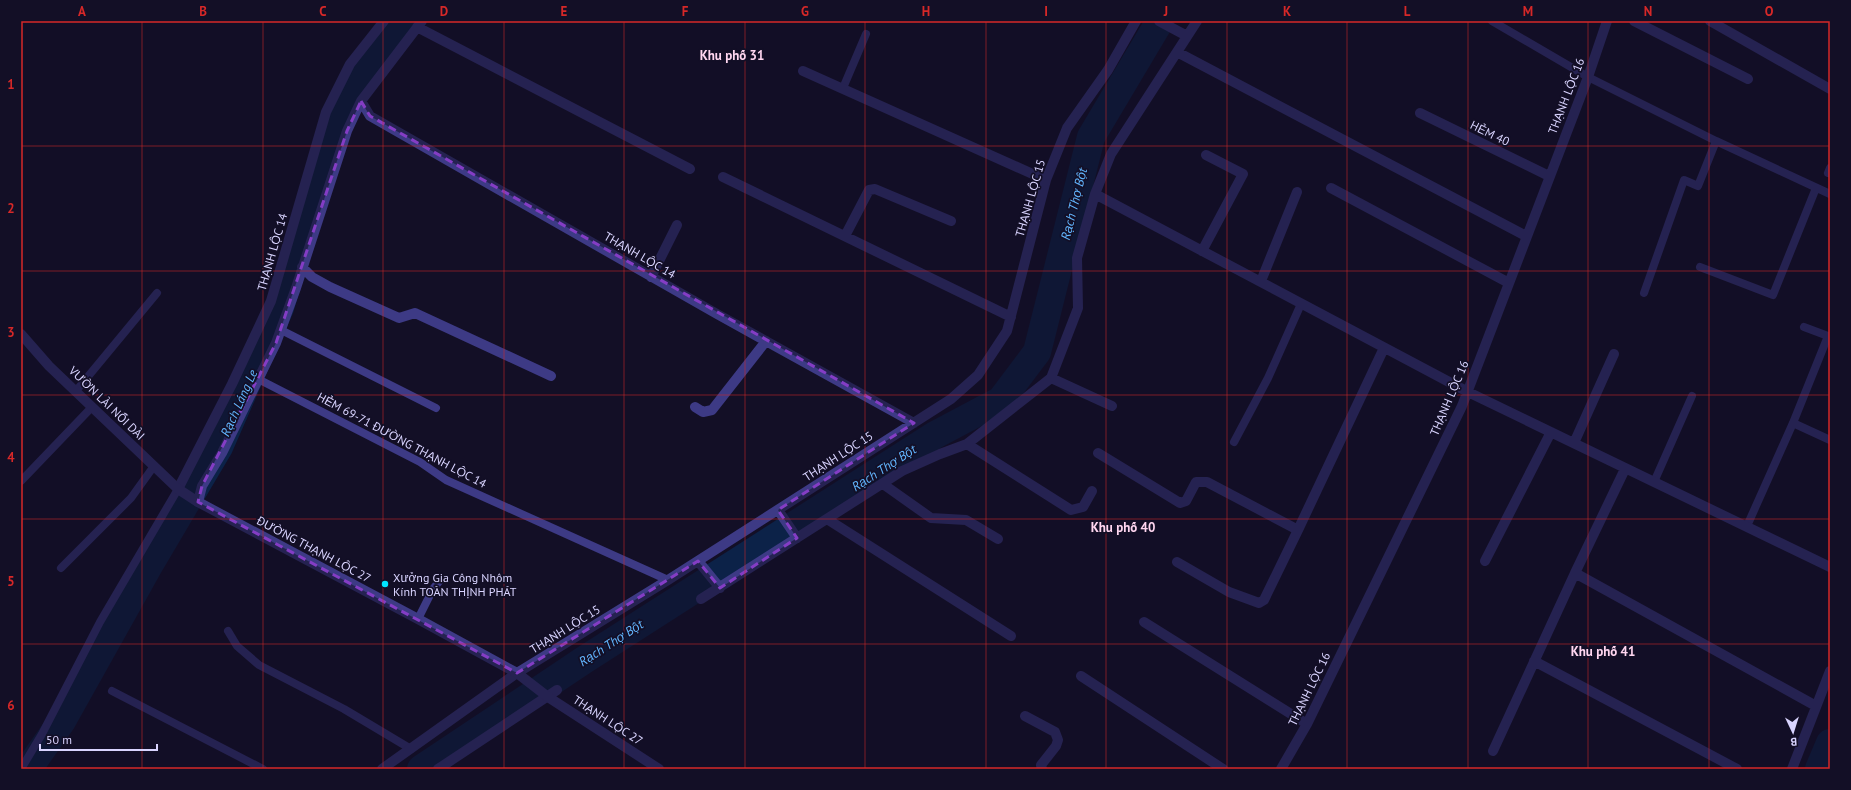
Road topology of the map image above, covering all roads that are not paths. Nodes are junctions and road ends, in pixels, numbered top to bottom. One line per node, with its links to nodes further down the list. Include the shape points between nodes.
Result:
1 (384, 21): 74 (street, THẠNH LỘC 14, via 350,64 326,112 272,301)
2 (1136, 21): 25 (street, THẠNH LỘC 15, via 1108,70 1067,128)
3 (1159, 21): 11 (street)
4 (1197, 21): 11 (street)
5 (1492, 21): 14 (lane)
6 (1607, 21): 14 (street, THẠNH LỘC 16)
7 (1634, 21): 15 (street)
8 (1710, 21): 17 (street)
9 (420, 24): 18 (street); 22 (street)
10 (866, 34): 16 (lane)
11 (1187, 36): 12 (street)
12 (1177, 52): 29 (street, via 1111,154); 34 (street)
13 (803, 71): 16 (street)
14 (1588, 77): 20 (lane); 23 (street, THẠNH LỘC 16)
15 (1748, 79)
16 (843, 88): 25 (street)
17 (1830, 89)
18 (361, 101): 36 (street, via 347,131); 38 (street, THẠNH LỘC 14, via 370,116)
19 (1420, 113): 23 (street, HẺM 40)
20 (1716, 141): 27 (lane); 42 (lane, via 1698,186 1684,180)
21 (1206, 155): 35 (street, via 1243,174)
22 (690, 169)
23 (1549, 176): 34 (street, THẠNH LỘC 16)
24 (723, 177): 33 (street)
25 (1046, 180): 44 (street, THẠNH LỘC 15)
26 (1331, 188): 40 (street)
27 (1816, 188): 30 (lane); 37 (lane, via 1773,295)
28 (1297, 192): 39 (street)
29 (1095, 194): 35 (street); 52 (street, via 1077,258 1078,308)
30 (1830, 194)
31 (951, 221): 33 (street, via 875,189 869,190)
32 (677, 224): 38 (street)
33 (845, 236): 44 (street)
34 (1526, 236): 40 (street, THẠNH LỘC 16)
35 (1202, 251): 39 (street)
36 (302, 267): 46 (street); 51 (street, via 312,277 330,287 399,318 415,313)
37 (1700, 267)
38 (651, 277): 48 (street, THẠNH LỘC 14)
39 (1261, 281): 43 (street)
40 (1509, 283): 55 (street, THẠNH LỘC 16)
41 (157, 293): 54 (lane)
42 (1644, 293)
43 (1301, 304): 49 (street); 65 (lane, via 1268,378)
44 (1011, 317): 61 (street, THẠNH LỘC 15, via 1007,331 978,375 951,399)
45 (1804, 326): 62 (lane, via 1828,336)
46 (281, 330): 53 (street); 60 (lane)
47 (23, 339): 54 (street, VƯỜN LÀI NỐI DÀI)
48 (766, 341): 59 (street, via 712,410 703,412); 61 (street, THẠNH LỘC 14)
49 (1384, 348): 55 (street); 80 (street)
50 (1614, 354): 66 (street)
51 (551, 376)
52 (1051, 378): 57 (street); 67 (street)
53 (258, 379): 76 (street); 90 (lane, HẺM 69-71 ĐƯỜNG THẠNH LỘC 14, via 420,462 446,480)
54 (76, 391): 58 (street, VƯỜN LÀI NỐI DÀI)
55 (1468, 392): 63 (street); 107 (street, THẠNH LỘC 16)
56 (1692, 396): 72 (lane)
57 (1112, 406)
58 (92, 407): 69 (street, VƯỜN LÀI NỐI DÀI); 71 (lane)
59 (695, 407)
60 (436, 408)
61 (914, 423): 77 (street, THẠNH LỘC 15)
62 (1793, 423): 64 (lane); 79 (lane)
63 (1551, 432): 66 (street); 84 (street)
64 (1830, 440)
65 (1234, 442)
66 (1574, 443): 70 (street)
67 (967, 444): 73 (street, via 902,471); 75 (street, via 1071,510 1083,507)
68 (1098, 453): 80 (street, via 1180,502 1186,501 1196,482 1207,482)
69 (154, 466): 74 (street, VƯỜN LÀI NỐI DÀI); 87 (lane, via 131,498)
70 (1625, 469): 72 (street); 88 (street)
71 (21, 481)
72 (1654, 482): 79 (street)
73 (883, 484): 78 (street); 82 (street, via 931,518 966,520)
74 (178, 489): 76 (street); 110 (lane, via 100,622)
75 (1092, 491)
76 (196, 501): 93 (street, ĐƯỜNG THẠNH LỘC 27)
77 (778, 510): 81 (street); 83 (street, THẠNH LỘC 15)
78 (827, 519): 81 (street); 96 (street)
79 (1747, 526): 86 (street)
80 (1298, 530): 85 (street, via 1264,600 1259,603 1229,592)
81 (797, 538): 91 (street)
82 (998, 539)
83 (698, 561): 90 (street, THẠNH LỘC 15); 91 (street)
84 (1485, 561)
85 (1177, 562)
86 (1830, 567)
87 (61, 568)
88 (1575, 573): 97 (street); 105 (street)
89 (441, 579): 93 (lane)
90 (668, 580): 99 (street, THẠNH LỘC 15)
91 (720, 588): 92 (street)
92 (701, 598)
93 (418, 619): 99 (street, ĐƯỜNG THẠNH LỘC 27)
94 (1144, 622): 107 (street)
95 (228, 631): 108 (lane, via 237,646 259,665 344,709)
96 (1011, 636)
97 (1534, 661): 109 (street); 118 (street)
98 (1830, 671): 105 (street)
99 (517, 673): 101 (street, ĐƯỜNG THẠNH LỘC 27); 108 (street, THẠNH LỘC 15)
100 (1081, 676): 116 (street)
101 (526, 680): 104 (street, THẠNH LỘC 27)
102 (557, 690): 104 (street)
103 (112, 691): 111 (lane)
104 (545, 695): 113 (street); 114 (street, THẠNH LỘC 27)
105 (1816, 706): 119 (street)
106 (1025, 716): 115 (street, via 1055,732 1058,740 1041,766)
107 (1307, 724): 117 (street, THẠNH LỘC 16)
108 (410, 749): 112 (street, THẠNH LỘC 15)
109 (1493, 751)
110 (21, 769)
111 (263, 769)
112 (382, 769)
113 (438, 769)
114 (659, 769)
115 (1042, 769)
116 (1223, 769)
117 (1281, 769)
118 (1737, 769)
119 (1792, 769)

